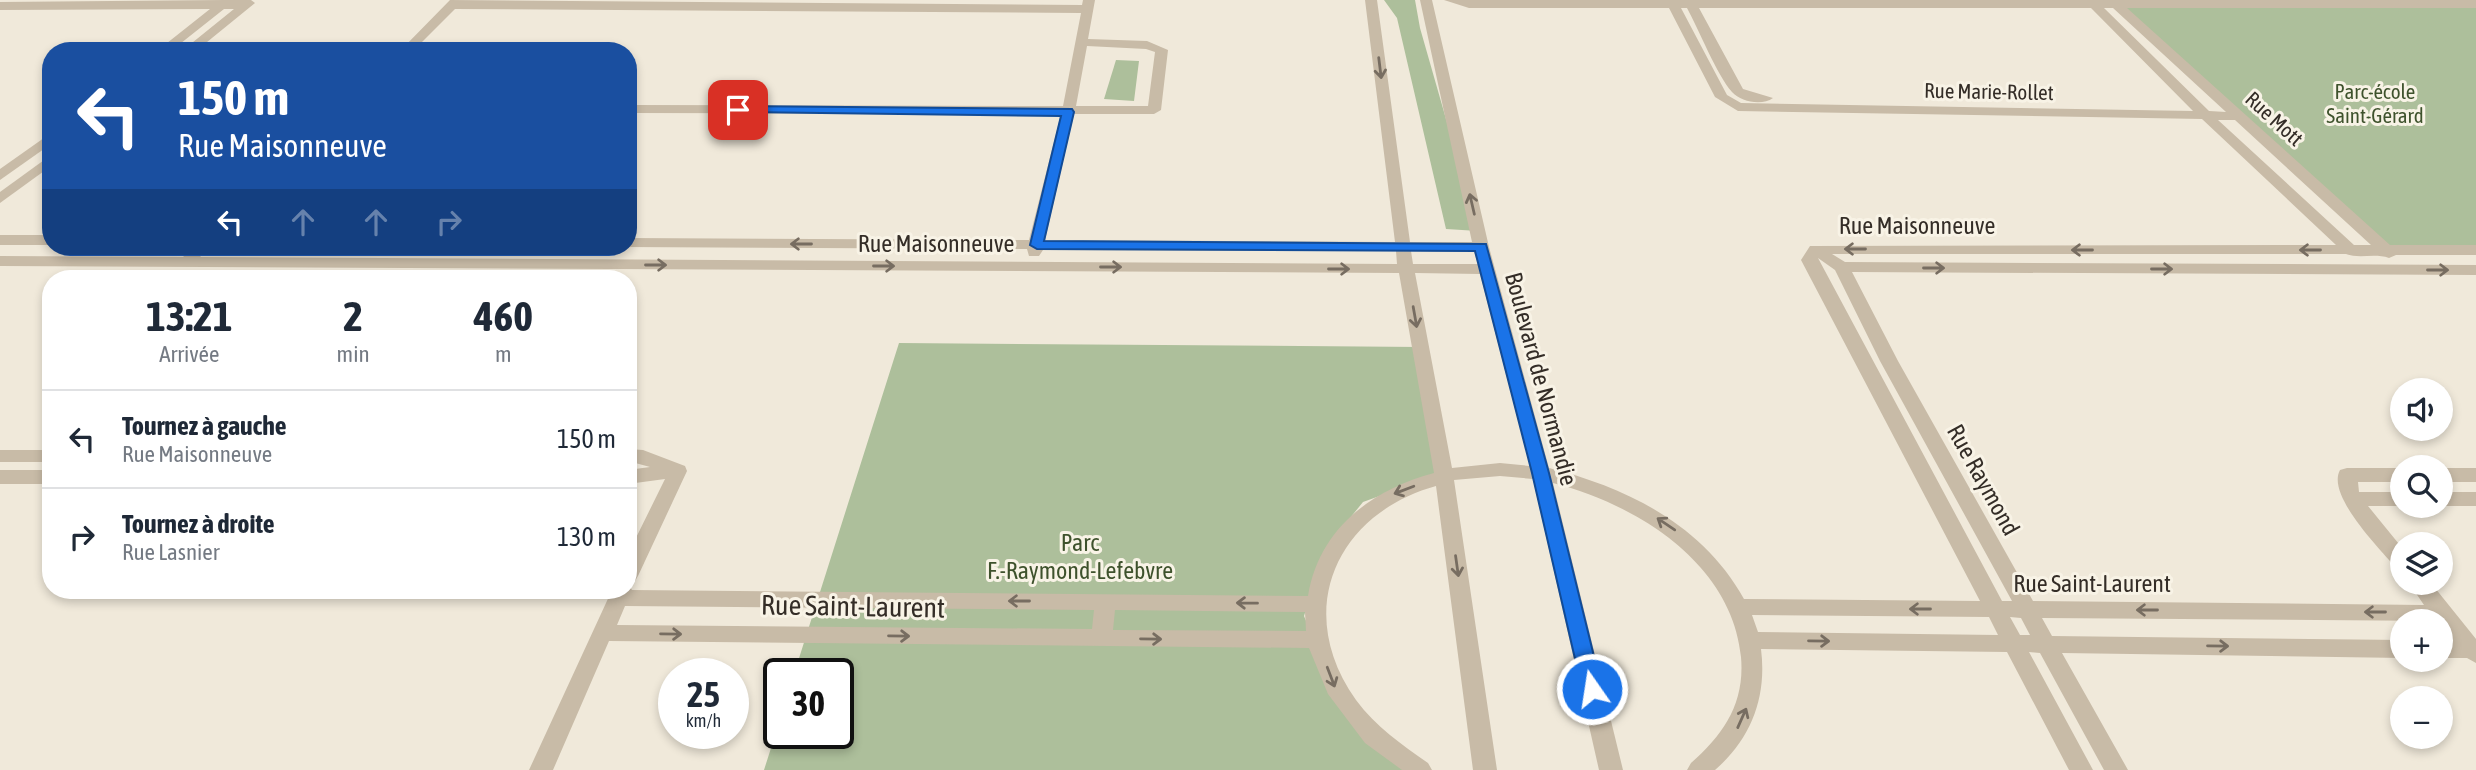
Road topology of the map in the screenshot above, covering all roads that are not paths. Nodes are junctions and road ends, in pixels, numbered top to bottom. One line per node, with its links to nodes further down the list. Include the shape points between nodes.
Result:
1 (1371, 0): 38 (street, one-way to 38)
2 (1426, 0): 39 (street, Boulevard de Normandie, one-way to 2)
3 (1450, 0): 4 (street, via 1469,4)
4 (1672, 2): 5 (street); 24 (street, via 1722,97)
5 (1690, 2): 6 (street); 21 (street, via 1738,91)
6 (2092, 2): 7 (street); 22 (street, Rue Mott)
7 (2115, 2): 13 (street); 23 (street, Rue Mott)
8 (22, 3): 9 (street); 15 (street); 16 (street)
9 (225, 3): 10 (street); 17 (street)
10 (250, 3): 18 (street)
11 (454, 3): 12 (street); 19 (street)
12 (676, 3): 14 (street)
13 (2476, 4)
14 (1088, 5): 20 (street)
15 (0, 6)
16 (0, 17)
17 (175, 42)
18 (200, 42)
19 (415, 42)
20 (1081, 43): 26 (street); 26 (street, via 1147,45 1162,50 1154,110)
21 (1751, 98): 22 (street, Rue Marie-Rollet); 24 (street)
22 (2194, 105): 23 (street, Rue Marie-Rollet); 28 (street, Rue Mott)
23 (2227, 105): 27 (street, Rue Mott)
24 (1738, 107): 28 (street, Rue Marie-Rollet)
25 (637, 109): 26 (street)
26 (1068, 112): 37 (street)
27 (2240, 116): 28 (street, Rue Marie-Rollet); 42 (street, Rue Mott)
28 (2207, 117): 41 (street, Rue Mott)
29 (42, 144): 31 (street)
30 (42, 166): 32 (street)
31 (0, 176)
32 (0, 200)
33 (0, 240): 34 (street)
34 (42, 240)
35 (637, 243): 36 (street, Rue Maisonneuve)
36 (771, 244): 37 (street, Rue Maisonneuve, one-way to 36); 49 (street)
37 (1037, 245): 38 (street, Rue Maisonneuve); 50 (street)
38 (1403, 247): 39 (street, Rue Maisonneuve); 52 (street)
39 (1481, 247): 53 (street, Boulevard de Normandie)
40 (1815, 249): 41 (street, Rue Maisonneuve, one-way to 40); 51 (street, Rue Maisonneuve); 57 (street, Rue Raymond, via 1809,260)
41 (2350, 250): 42 (street, Rue Maisonneuve); 54 (street, Rue Mott)
42 (2386, 250): 43 (street, Rue Maisonneuve); 55 (street, Rue Mott)
43 (2476, 250)
44 (193, 256): 47 (street)
45 (472, 256): 48 (street)
46 (0, 261): 47 (street, Rue Maisonneuve)
47 (187, 262): 48 (street, Rue Maisonneuve)
48 (466, 264): 49 (street, Rue Maisonneuve, one-way to 49)
49 (762, 265): 50 (street, Rue Maisonneuve, one-way to 50)
50 (1031, 267): 52 (street, Rue Maisonneuve, one-way to 52)
51 (1842, 267): 54 (street, Rue Maisonneuve, one-way to 54); 58 (street, Rue Raymond)
52 (1406, 269): 53 (street, Rue Maisonneuve); 64 (street, one-way to 64)
53 (1488, 270): 63 (street, Boulevard de Normandie)
54 (2371, 270): 55 (street, Rue Maisonneuve)
55 (2407, 270): 56 (street, Rue Maisonneuve, one-way to 56)
56 (2476, 270)
57 (1863, 361): 58 (street); 84 (street, Rue Raymond)
58 (1889, 361): 85 (street, Rue Raymond)
59 (637, 455): 62 (street)
60 (0, 456): 61 (street)
61 (42, 456)
62 (678, 471): 68 (street); 76 (street)
63 (1541, 473): 64 (street, via 1485,470); 82 (street, one-way to 63, via 1718,573 1675,529 1606,491); 100 (street, Boulevard de Normandie)
64 (1444, 475): 81 (street, one-way to 81, via 1395,493 1355,521 1327,559); 99 (street, one-way to 99)
65 (2390, 475): 71 (street, via 2347,475)
66 (2453, 475): 67 (street)
67 (2476, 475)
68 (637, 476)
69 (0, 477): 70 (street)
70 (42, 477)
71 (2351, 499): 72 (street); 75 (street)
72 (2390, 499)
73 (2453, 499): 74 (street)
74 (2476, 499)
75 (2390, 547)
76 (637, 557)
77 (637, 594): 80 (street, Rue Saint-Laurent, one-way to 77)
78 (2428, 595): 83 (street)
79 (618, 599): 88 (street)
80 (1105, 602): 81 (street, Rue Saint-Laurent, one-way to 80); 89 (street)
81 (1315, 604): 90 (street)
82 (1740, 607): 84 (street, Rue Saint-Laurent, one-way to 82); 91 (street)
83 (2440, 609)
84 (1995, 610): 85 (street, Rue Saint-Laurent); 92 (street, Rue Raymond)
85 (2027, 610): 86 (street, Rue Saint-Laurent, one-way to 85); 93 (street, Rue Raymond)
86 (2390, 613)
87 (2453, 626): 96 (street)
88 (603, 633): 89 (street, Rue Saint-Laurent, one-way to 89); 97 (street)
89 (1102, 638): 90 (street, Rue Saint-Laurent, one-way to 90)
90 (1317, 640): 98 (street, one-way to 98, via 1336,689 1358,717 1373,735)
91 (1751, 640): 92 (street, one-way to 92); 101 (street, one-way to 91, via 1726,748 1744,717 1753,682)
92 (2013, 644): 93 (street); 102 (street, Rue Raymond)
93 (2046, 644): 94 (street, one-way to 94); 103 (street, Rue Raymond)
94 (2390, 649)
95 (2453, 650): 96 (street)
96 (2474, 652)
97 (541, 770)
98 (1420, 770)
99 (1485, 770)
100 (1611, 770)
101 (1699, 770)
102 (2081, 770)
103 (2116, 770)

